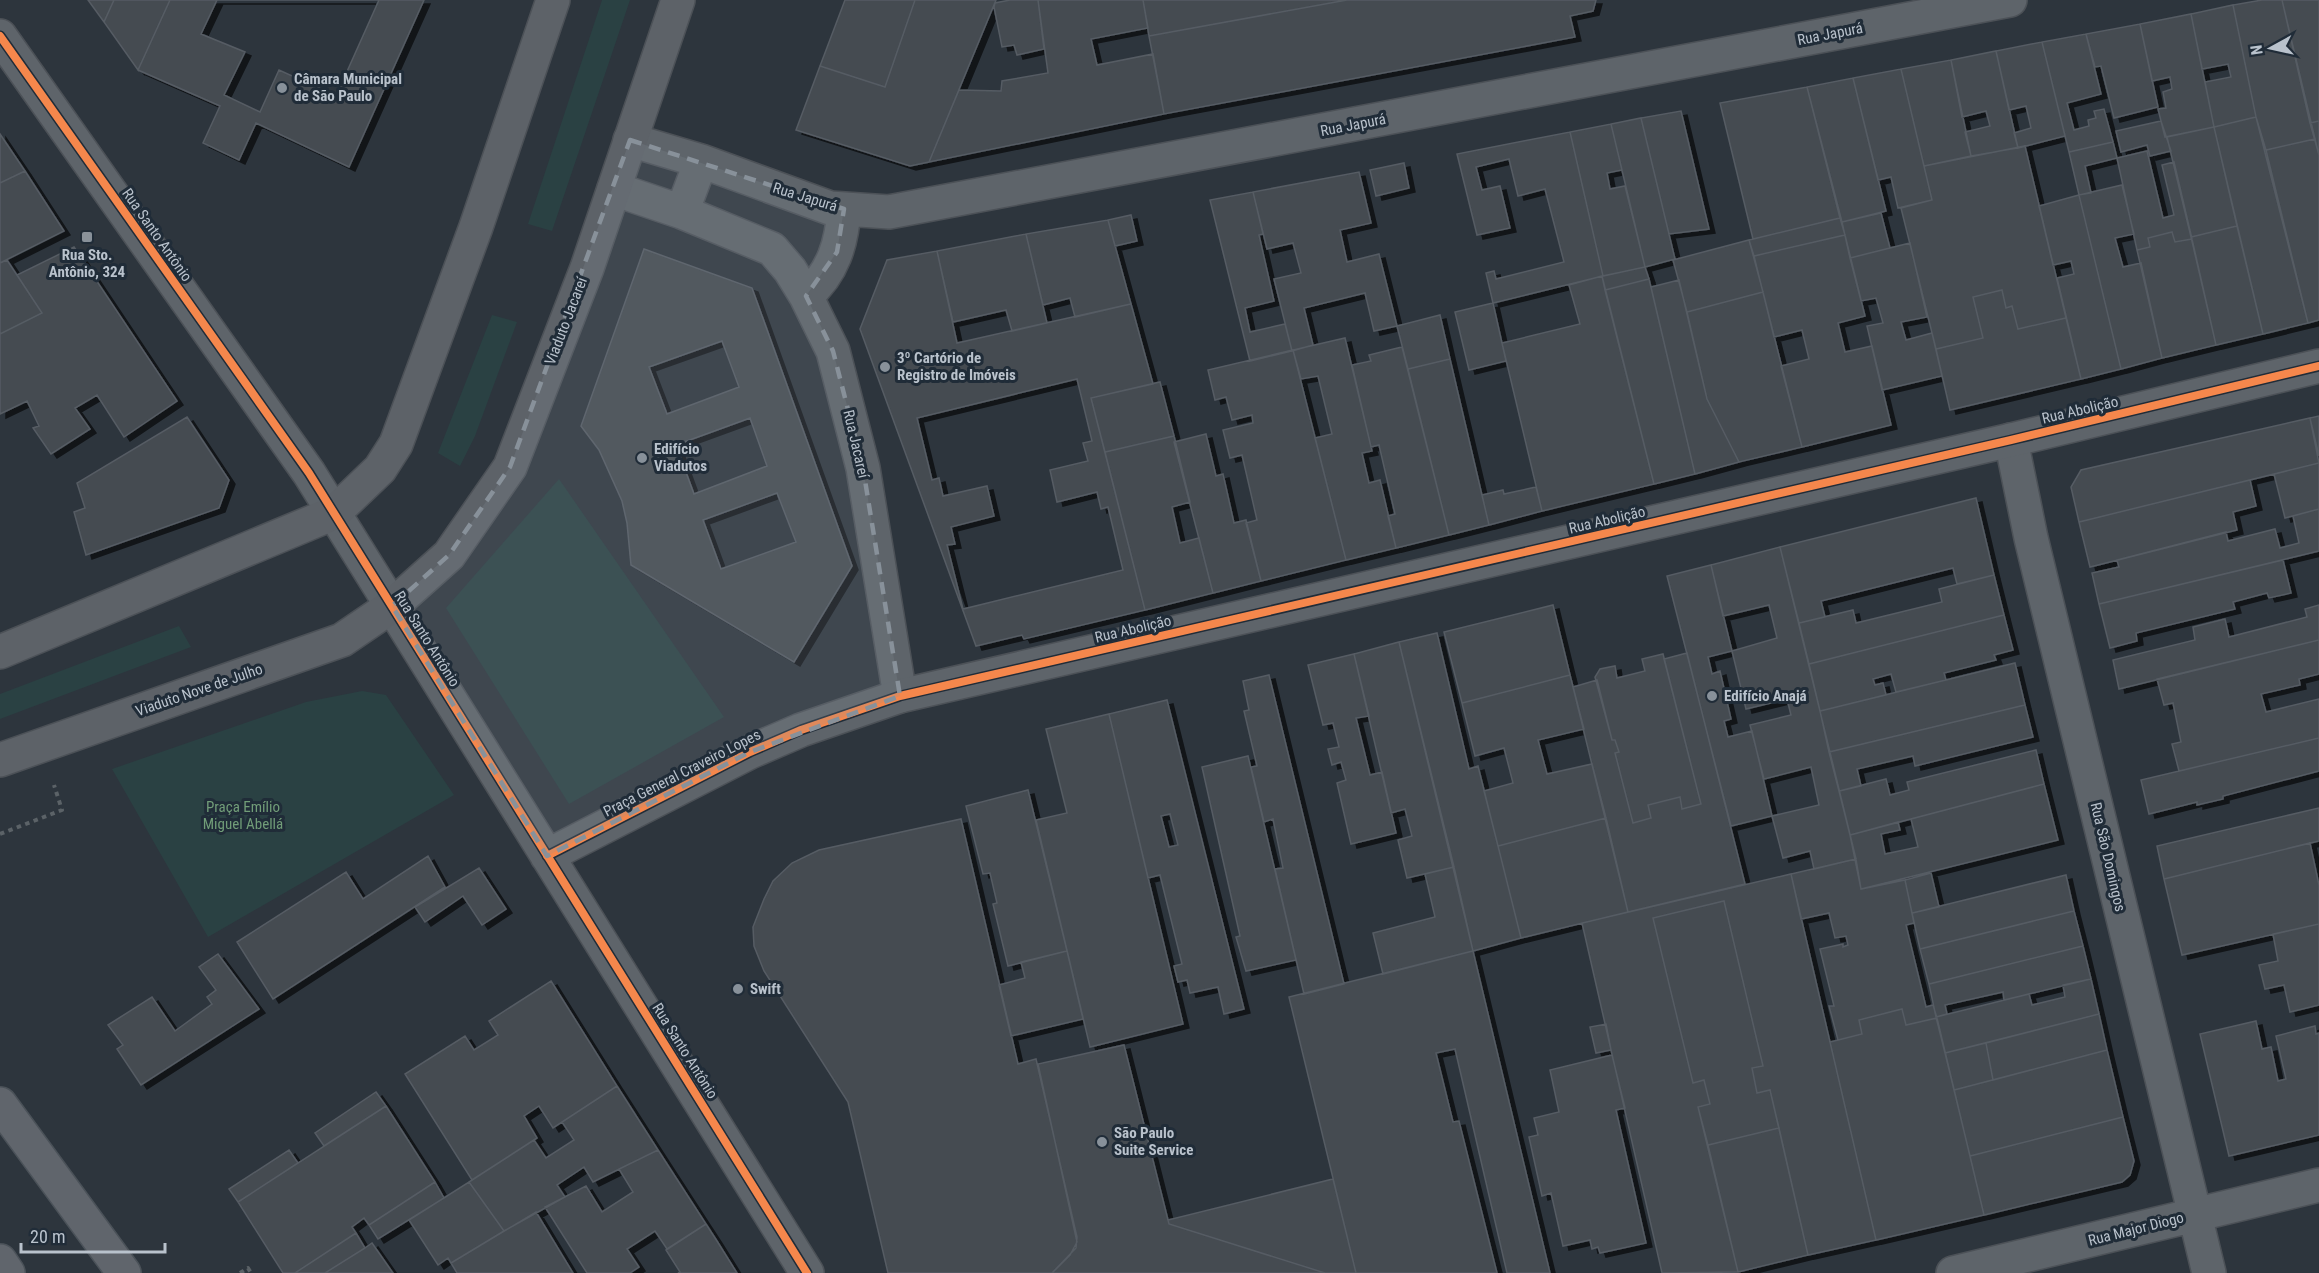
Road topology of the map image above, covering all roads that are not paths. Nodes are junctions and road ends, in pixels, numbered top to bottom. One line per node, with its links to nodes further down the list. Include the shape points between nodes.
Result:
1 (553, 0): 13 (main road, via 396,444 380,469)
2 (678, 0): 5 (main road, Viaduto Jacareí)
3 (2010, 0): 8 (street, Rua Japurá, via 889,212)
4 (0, 36): 13 (street, Rua Santo Antônio)
5 (630, 140): 6 (street, Rua Japurá); 7 (main road, Viaduto Jacareí)
6 (701, 162): 8 (street, Rua Japurá, via 830,208); 9 (street)
7 (614, 189): 9 (street); 14 (main road, Viaduto Jacareí, via 510,468 449,555)
8 (844, 209): 10 (street, via 837,252 822,280)
9 (682, 212): 10 (street, via 772,249)
10 (806, 296): 16 (street, Rua Jacareí, via 833,351 863,468)
11 (2319, 366): 12 (street, Rua Abolição)
12 (2011, 440): 16 (street, Rua Abolição); 21 (street, Rua São Domingos)
13 (334, 513): 14 (street, Rua Santo Antônio); 15 (main road)
14 (392, 606): 17 (main road, Viaduto Nove de Julho, via 342,640); 18 (street, Rua Santo Antônio)
15 (0, 652)
16 (900, 696): 18 (street, Praça General Craveiro Lopes, via 750,752)
17 (0, 760)
18 (547, 856): 25 (street, Rua Santo Antônio)
19 (0, 1104): 24 (main road)
20 (2319, 1185): 21 (street, Rua Major Diogo)
21 (2195, 1215): 26 (street, Rua Major Diogo); 27 (street, Rua São Domingos)
22 (0, 1261): 23 (main road)
23 (8, 1273)
24 (124, 1273)
25 (807, 1273)
26 (1953, 1273)
27 (2209, 1273)

